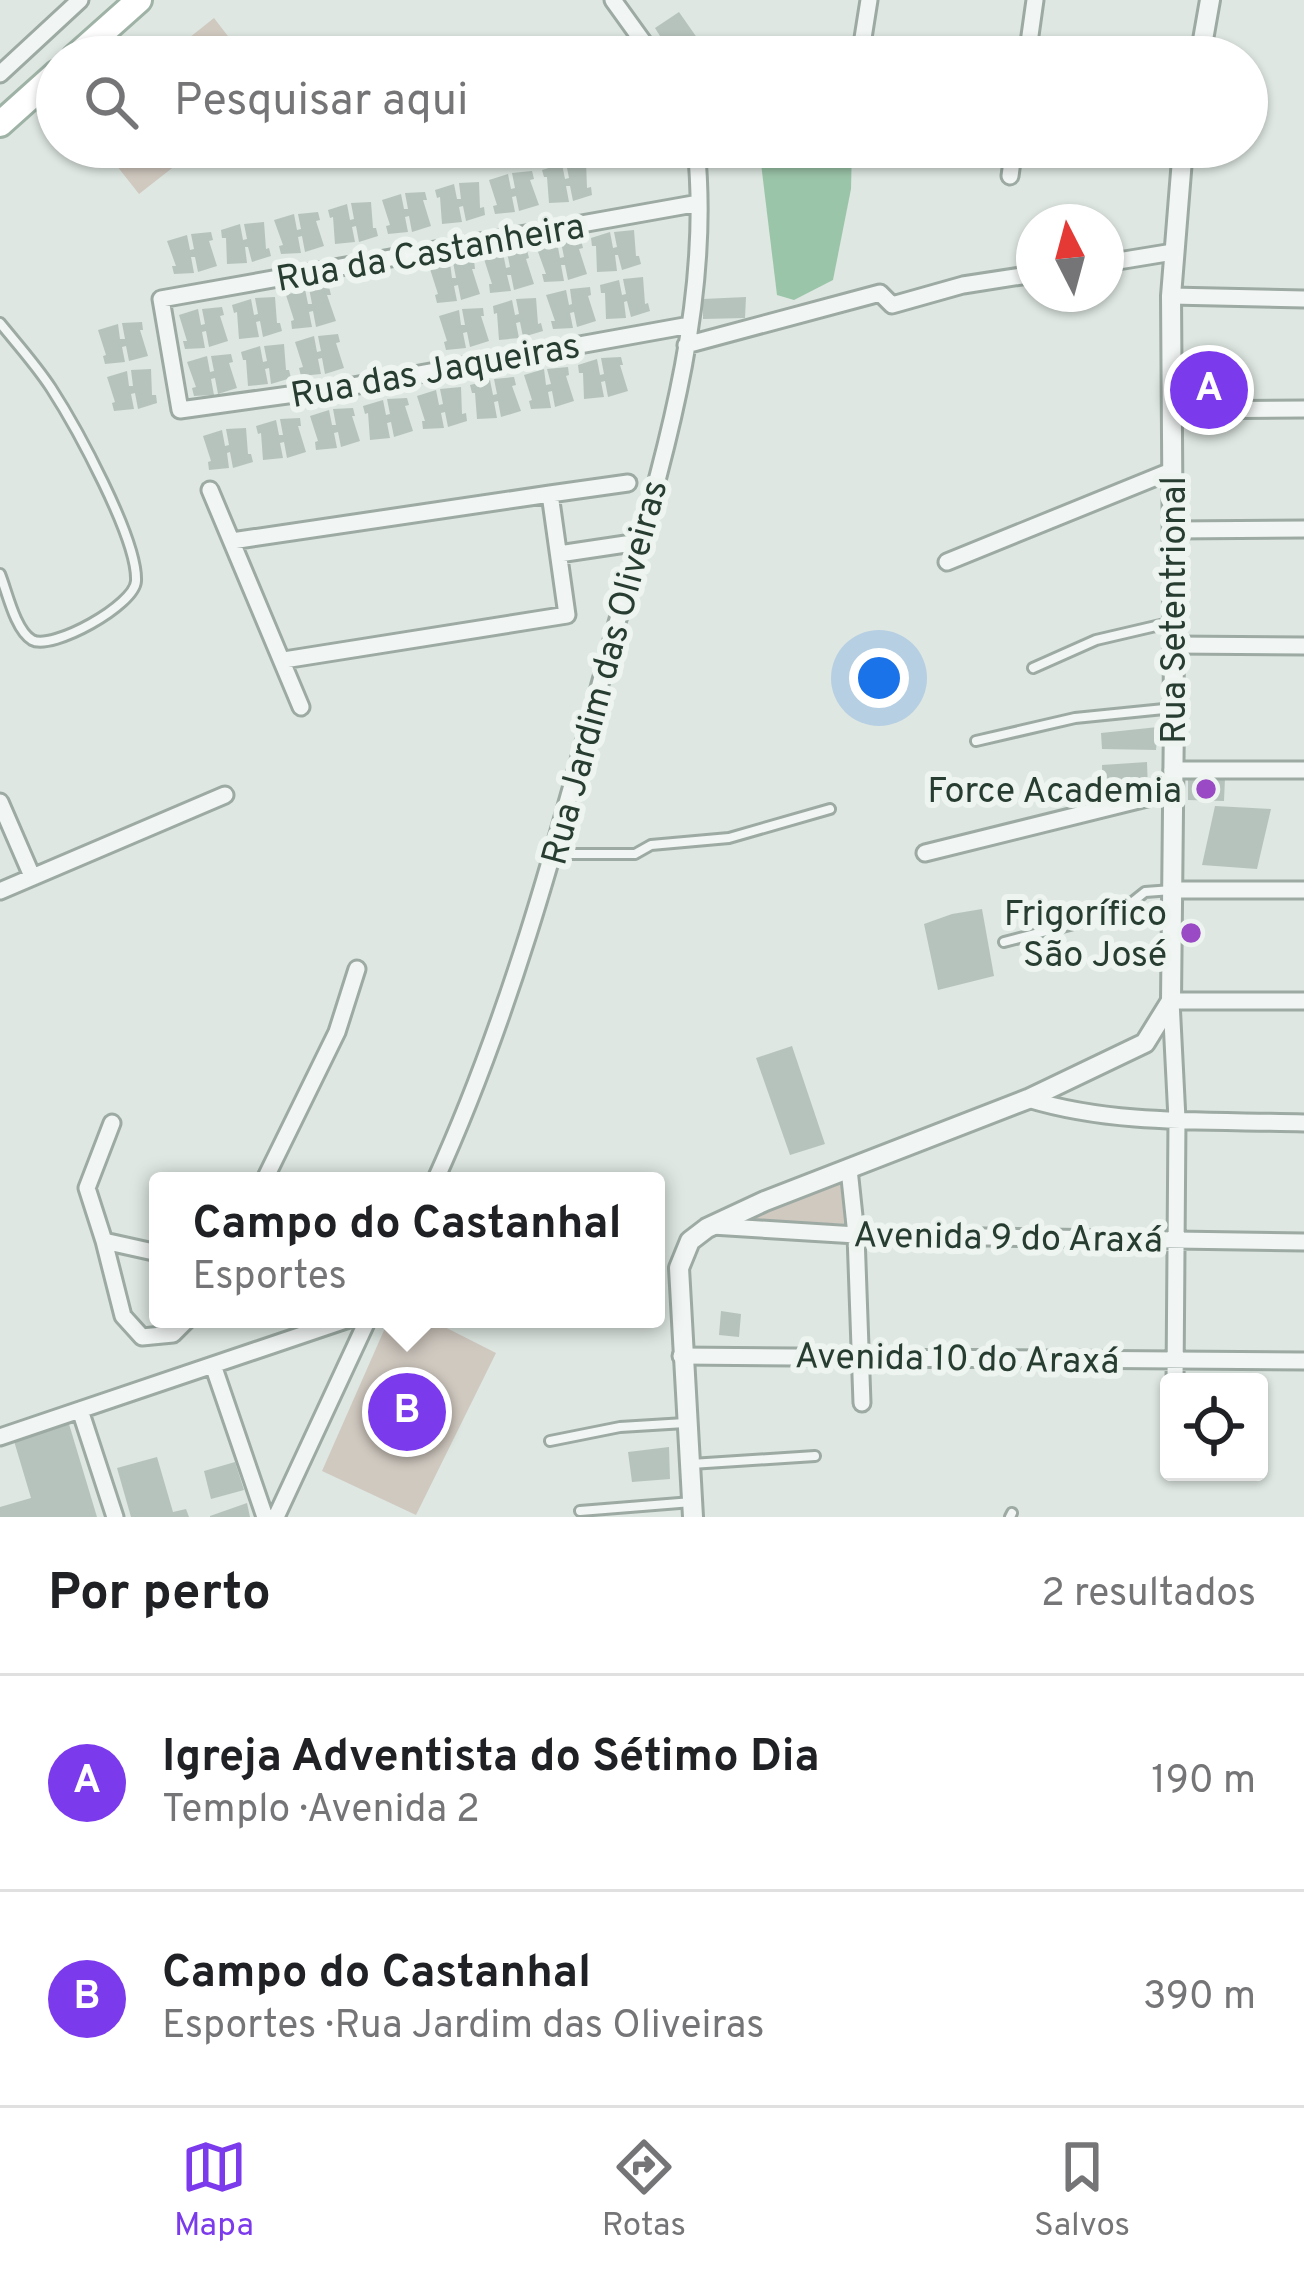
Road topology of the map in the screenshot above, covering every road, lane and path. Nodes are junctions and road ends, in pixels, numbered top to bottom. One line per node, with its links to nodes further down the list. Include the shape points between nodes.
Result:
1 (80, 0): 7 (street)
2 (139, 0): 8 (main road)
3 (613, 0): 9 (street)
4 (869, 0): 10 (street)
5 (1035, 0): 11 (street)
6 (1210, 0): 12 (street)
7 (41, 36)
8 (99, 36)
9 (639, 36)
10 (863, 36)
11 (1030, 36)
12 (1204, 36)
13 (36, 41): 14 (street)
14 (0, 74)
15 (36, 92): 16 (main road)
16 (0, 124)
17 (697, 168): 21 (street, Rua Jardim das Oliveiras)
18 (1011, 168): 20 (street)
19 (1181, 168): 22 (street, Rua Setentrional)
20 (1010, 176)
21 (699, 203): 28 (street, Rua Jardim das Oliveiras); 31 (street, Rua da Castanheira, via 161,299)
22 (1173, 252): 23 (street); 25 (street, Rua Setentrional)
23 (1124, 260)
24 (1016, 277): 29 (street, via 892,305 880,293)
25 (1171, 296): 26 (street); 32 (street, Rua Setentrional)
26 (1304, 299)
27 (0, 323): 43 (lane, via 80,442 120,521 136,581 126,602 48,643 24,632)
28 (690, 325): 29 (street, Rua Jardim das Oliveiras); 31 (street, Rua das Jaqueiras)
29 (686, 345): 40 (street, Rua Jardim das Oliveiras)
30 (1304, 409): 32 (street)
31 (180, 410)
32 (1172, 410): 33 (street, Rua Setentrional)
33 (1171, 471): 37 (street, Rua Setentrional); 42 (street)
34 (628, 483): 36 (street)
35 (210, 490): 39 (street)
36 (550, 494): 39 (street); 41 (street)
37 (1172, 530): 38 (street); 44 (street, Rua Setentrional)
38 (1304, 530)
39 (232, 541): 47 (street)
40 (639, 542): 41 (street); 59 (street, Rua Jardim das Oliveiras)
41 (559, 554): 47 (street, via 567,615)
42 (947, 562)
43 (0, 574)
44 (1173, 622): 45 (street, Rua Setentrional); 48 (lane, via 1096,640)
45 (1174, 645): 46 (street); 50 (street, Rua Setentrional)
46 (1304, 646)
47 (284, 660): 49 (street)
48 (1033, 668)
49 (301, 707)
50 (1174, 708): 51 (lane, via 1075,718); 52 (street, Rua Setentrional)
51 (976, 741)
52 (1172, 770): 53 (street); 54 (street, Rua Setentrional)
53 (1304, 770)
54 (1171, 792): 58 (street); 61 (street, Rua Setentrional)
55 (225, 795): 60 (street)
56 (0, 802): 60 (street)
57 (830, 809): 59 (lane, via 634,854)
58 (926, 853)
59 (553, 854): 74 (street, Rua Jardim das Oliveiras, via 480,1079)
60 (32, 876): 63 (street)
61 (1173, 890): 62 (street); 64 (lane, via 1145,892 1120,912); 66 (street, Rua Setentrional)
62 (1304, 890)
63 (0, 891)
64 (1004, 942)
65 (357, 969): 73 (street, via 337,1032)
66 (1171, 1001): 67 (street); 68 (street, via 1145,1043); 69 (street, Rua Setentrional)
67 (1304, 1001)
68 (1028, 1099): 69 (street, via 1084,1114); 72 (street)
69 (1178, 1119): 71 (street); 77 (street, Rua Setentrional)
70 (112, 1123): 78 (street, via 87,1188)
71 (1304, 1123)
72 (849, 1169): 75 (street); 76 (street)
73 (268, 1172)
74 (439, 1172)
75 (712, 1226): 76 (street, Avenida 9 do Araxá); 85 (street, via 690,1241 680,1268)
76 (856, 1235): 77 (street, Avenida 9 do Araxá); 84 (street)
77 (1175, 1238): 79 (street, Avenida 9 do Araxá); 86 (street, Rua Setentrional)
78 (104, 1241): 80 (street); 81 (street, via 123,1316 142,1337)
79 (1304, 1242)
80 (149, 1250)
81 (178, 1328)
82 (322, 1328): 88 (street)
83 (364, 1328): 101 (street)
84 (860, 1354): 85 (street, Avenida 10 do Araxá); 86 (street, Avenida 10 do Araxá); 90 (street)
85 (681, 1355): 92 (street)
86 (1175, 1360): 87 (street, Avenida 10 do Araxá); 89 (street, Rua Setentrional)
87 (1304, 1361)
88 (213, 1365): 91 (street); 100 (street)
89 (1175, 1373)
90 (862, 1403)
91 (80, 1410): 93 (street); 99 (street)
92 (686, 1423): 94 (lane); 96 (street)
93 (0, 1437)
94 (550, 1441)
95 (814, 1456): 96 (lane)
96 (689, 1464): 97 (street)
97 (693, 1509): 98 (lane)
98 (580, 1511)
99 (115, 1517)
100 (266, 1517)
101 (276, 1517)

